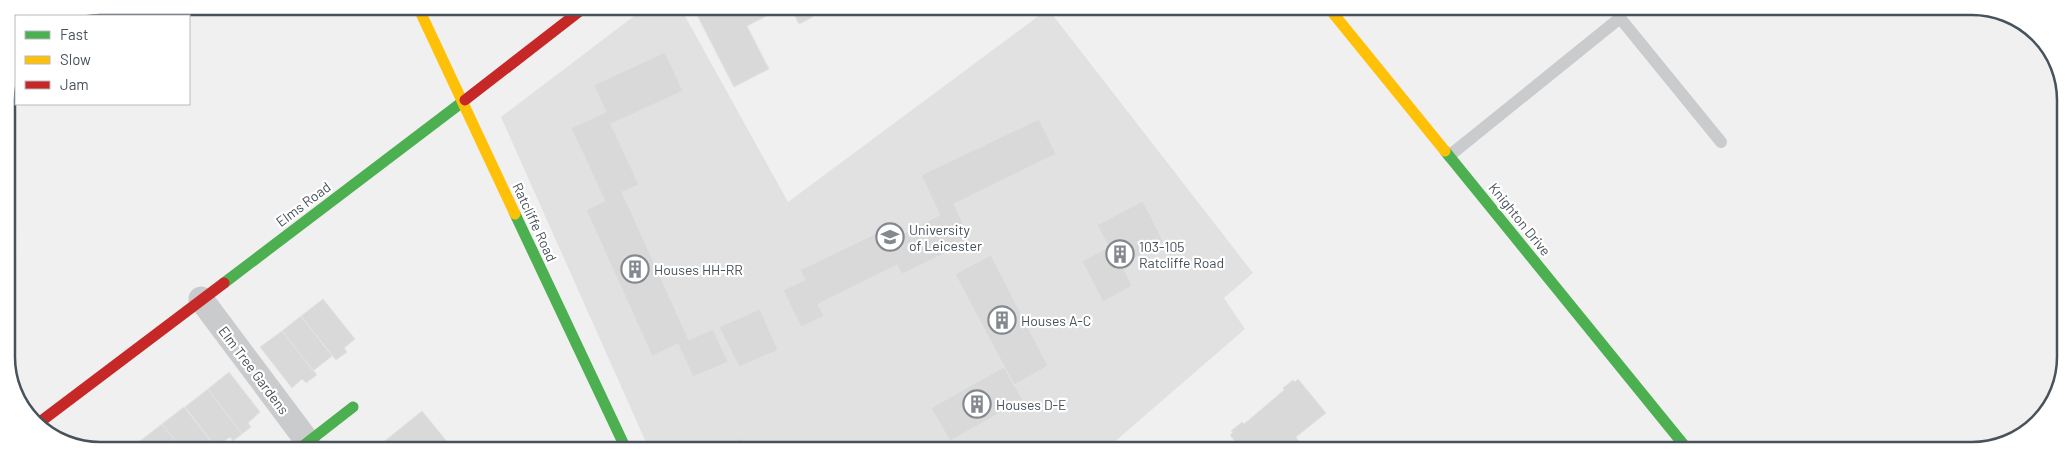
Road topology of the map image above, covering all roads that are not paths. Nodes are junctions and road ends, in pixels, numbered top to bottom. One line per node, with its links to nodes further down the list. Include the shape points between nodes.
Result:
1 (422, 15): 4 (street, Ratcliffe Road)
2 (576, 15): 4 (street, Elms Road)
3 (1334, 15): 6 (street, Knighton Drive)
4 (463, 104): 7 (street, Elms Road); 12 (street, Ratcliffe Road)
5 (1722, 142): 6 (lane, via 1620,18)
6 (1449, 156): 13 (street, Knighton Drive)
7 (201, 299): 9 (street, Elms Road); 10 (street, Elm Tree Gardens)
8 (353, 407): 11 (street, Elm Tree Gardens)
9 (42, 419)
10 (301, 442)
11 (307, 442)
12 (622, 442)
13 (1681, 442)

